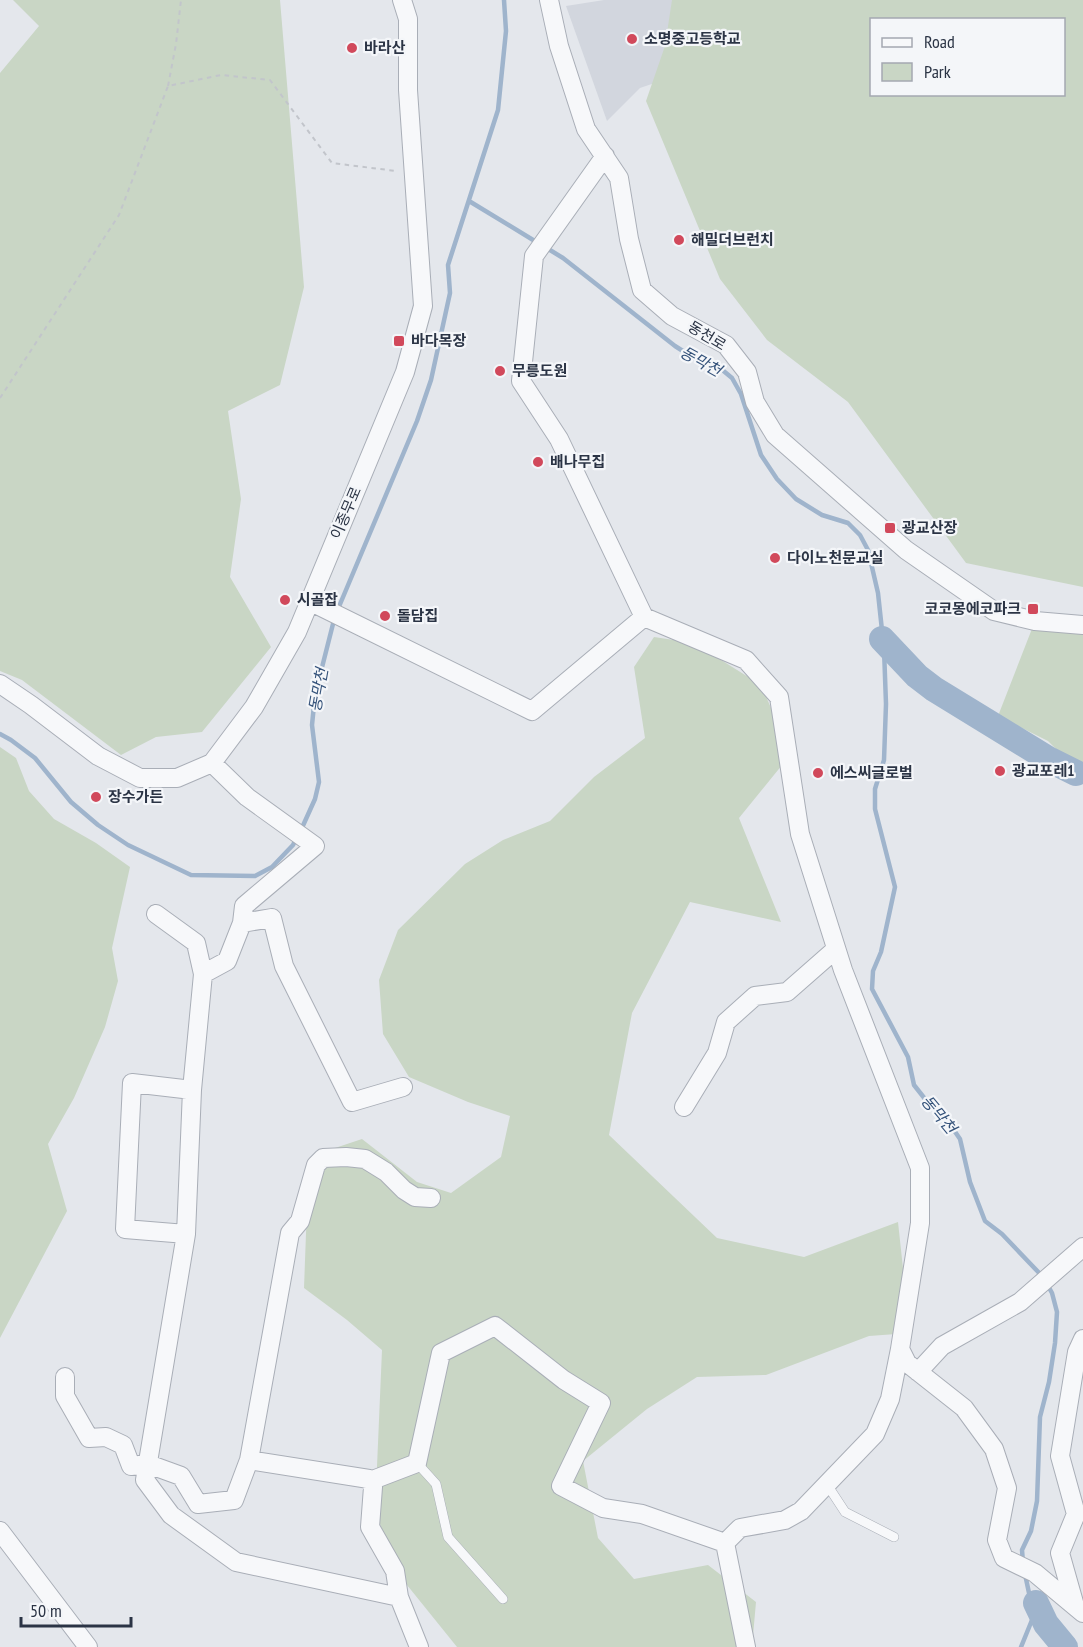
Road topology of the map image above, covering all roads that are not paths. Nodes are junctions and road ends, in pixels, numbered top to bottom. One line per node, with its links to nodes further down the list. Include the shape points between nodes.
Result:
1 (402, 0): 4 (street, 이종무로, via 408,19 408,90 423,306 405,372)
2 (549, 0): 3 (street, 동천로, via 559,46 586,129)
3 (604, 156): 5 (street, via 534,256 521,381 559,439); 6 (street, 동천로, via 619,178 642,290 672,316 726,345 747,372 755,402 776,435 906,550 994,611 1035,621)
4 (309, 601): 5 (street, via 532,711); 8 (street, 이종무로, via 297,632 254,707)
5 (644, 617): 11 (street, via 746,660 778,697 800,834)
6 (1083, 625)
7 (0, 684): 8 (street, 이종무로, via 98,756 140,778 177,778)
8 (212, 763): 10 (street, via 247,797 315,846 244,906)
9 (156, 914): 12 (street, via 196,943)
10 (242, 923): 12 (street, via 227,961); 13 (street, via 272,918 284,966 352,1102)
11 (836, 949): 15 (street, via 787,992 755,996 726,1022 717,1053); 20 (street, via 920,1168 920,1223)
12 (203, 974): 14 (street)
13 (403, 1087)
14 (192, 1090): 17 (street); 17 (street, via 132,1083 125,1228)
15 (684, 1107)
16 (431, 1198): 23 (street, via 415,1197 364,1159 324,1158 316,1165 300,1221 290,1233)
17 (186, 1234): 25 (street)
18 (1083, 1247): 21 (street, via 1020,1302 942,1346)
19 (1083, 1338): 31 (street, via 1077,1352 1060,1456 1076,1514)
20 (900, 1349): 21 (street, via 907,1363); 27 (street, via 890,1399 874,1434)
21 (918, 1372): 32 (street, via 964,1408 994,1449 1007,1488 997,1540 1004,1558)
22 (65, 1377): 25 (street, via 65,1396 89,1438 106,1437 123,1445 131,1466)
23 (249, 1460): 25 (street, via 234,1500 198,1504 181,1476); 26 (street)
24 (417, 1463): 26 (street); 30 (street, via 441,1353 495,1326 564,1380 601,1403 561,1486 603,1508 642,1514); 34 (lane, via 436,1484 448,1537)
25 (148, 1464): 33 (street, via 145,1480 171,1515 236,1562)
26 (370, 1481): 33 (street, via 374,1487 370,1527 395,1571)
27 (826, 1483): 29 (lane, via 845,1512); 30 (street, via 801,1511 785,1520 740,1528)
28 (0, 1531): 36 (street)
29 (894, 1537)
30 (725, 1543): 38 (street)
31 (1060, 1553): 32 (street); 35 (street)
32 (1035, 1573): 35 (street)
33 (399, 1598): 37 (street)
34 (503, 1599)
35 (1079, 1610)
36 (88, 1647)
37 (418, 1647)
38 (746, 1647)

